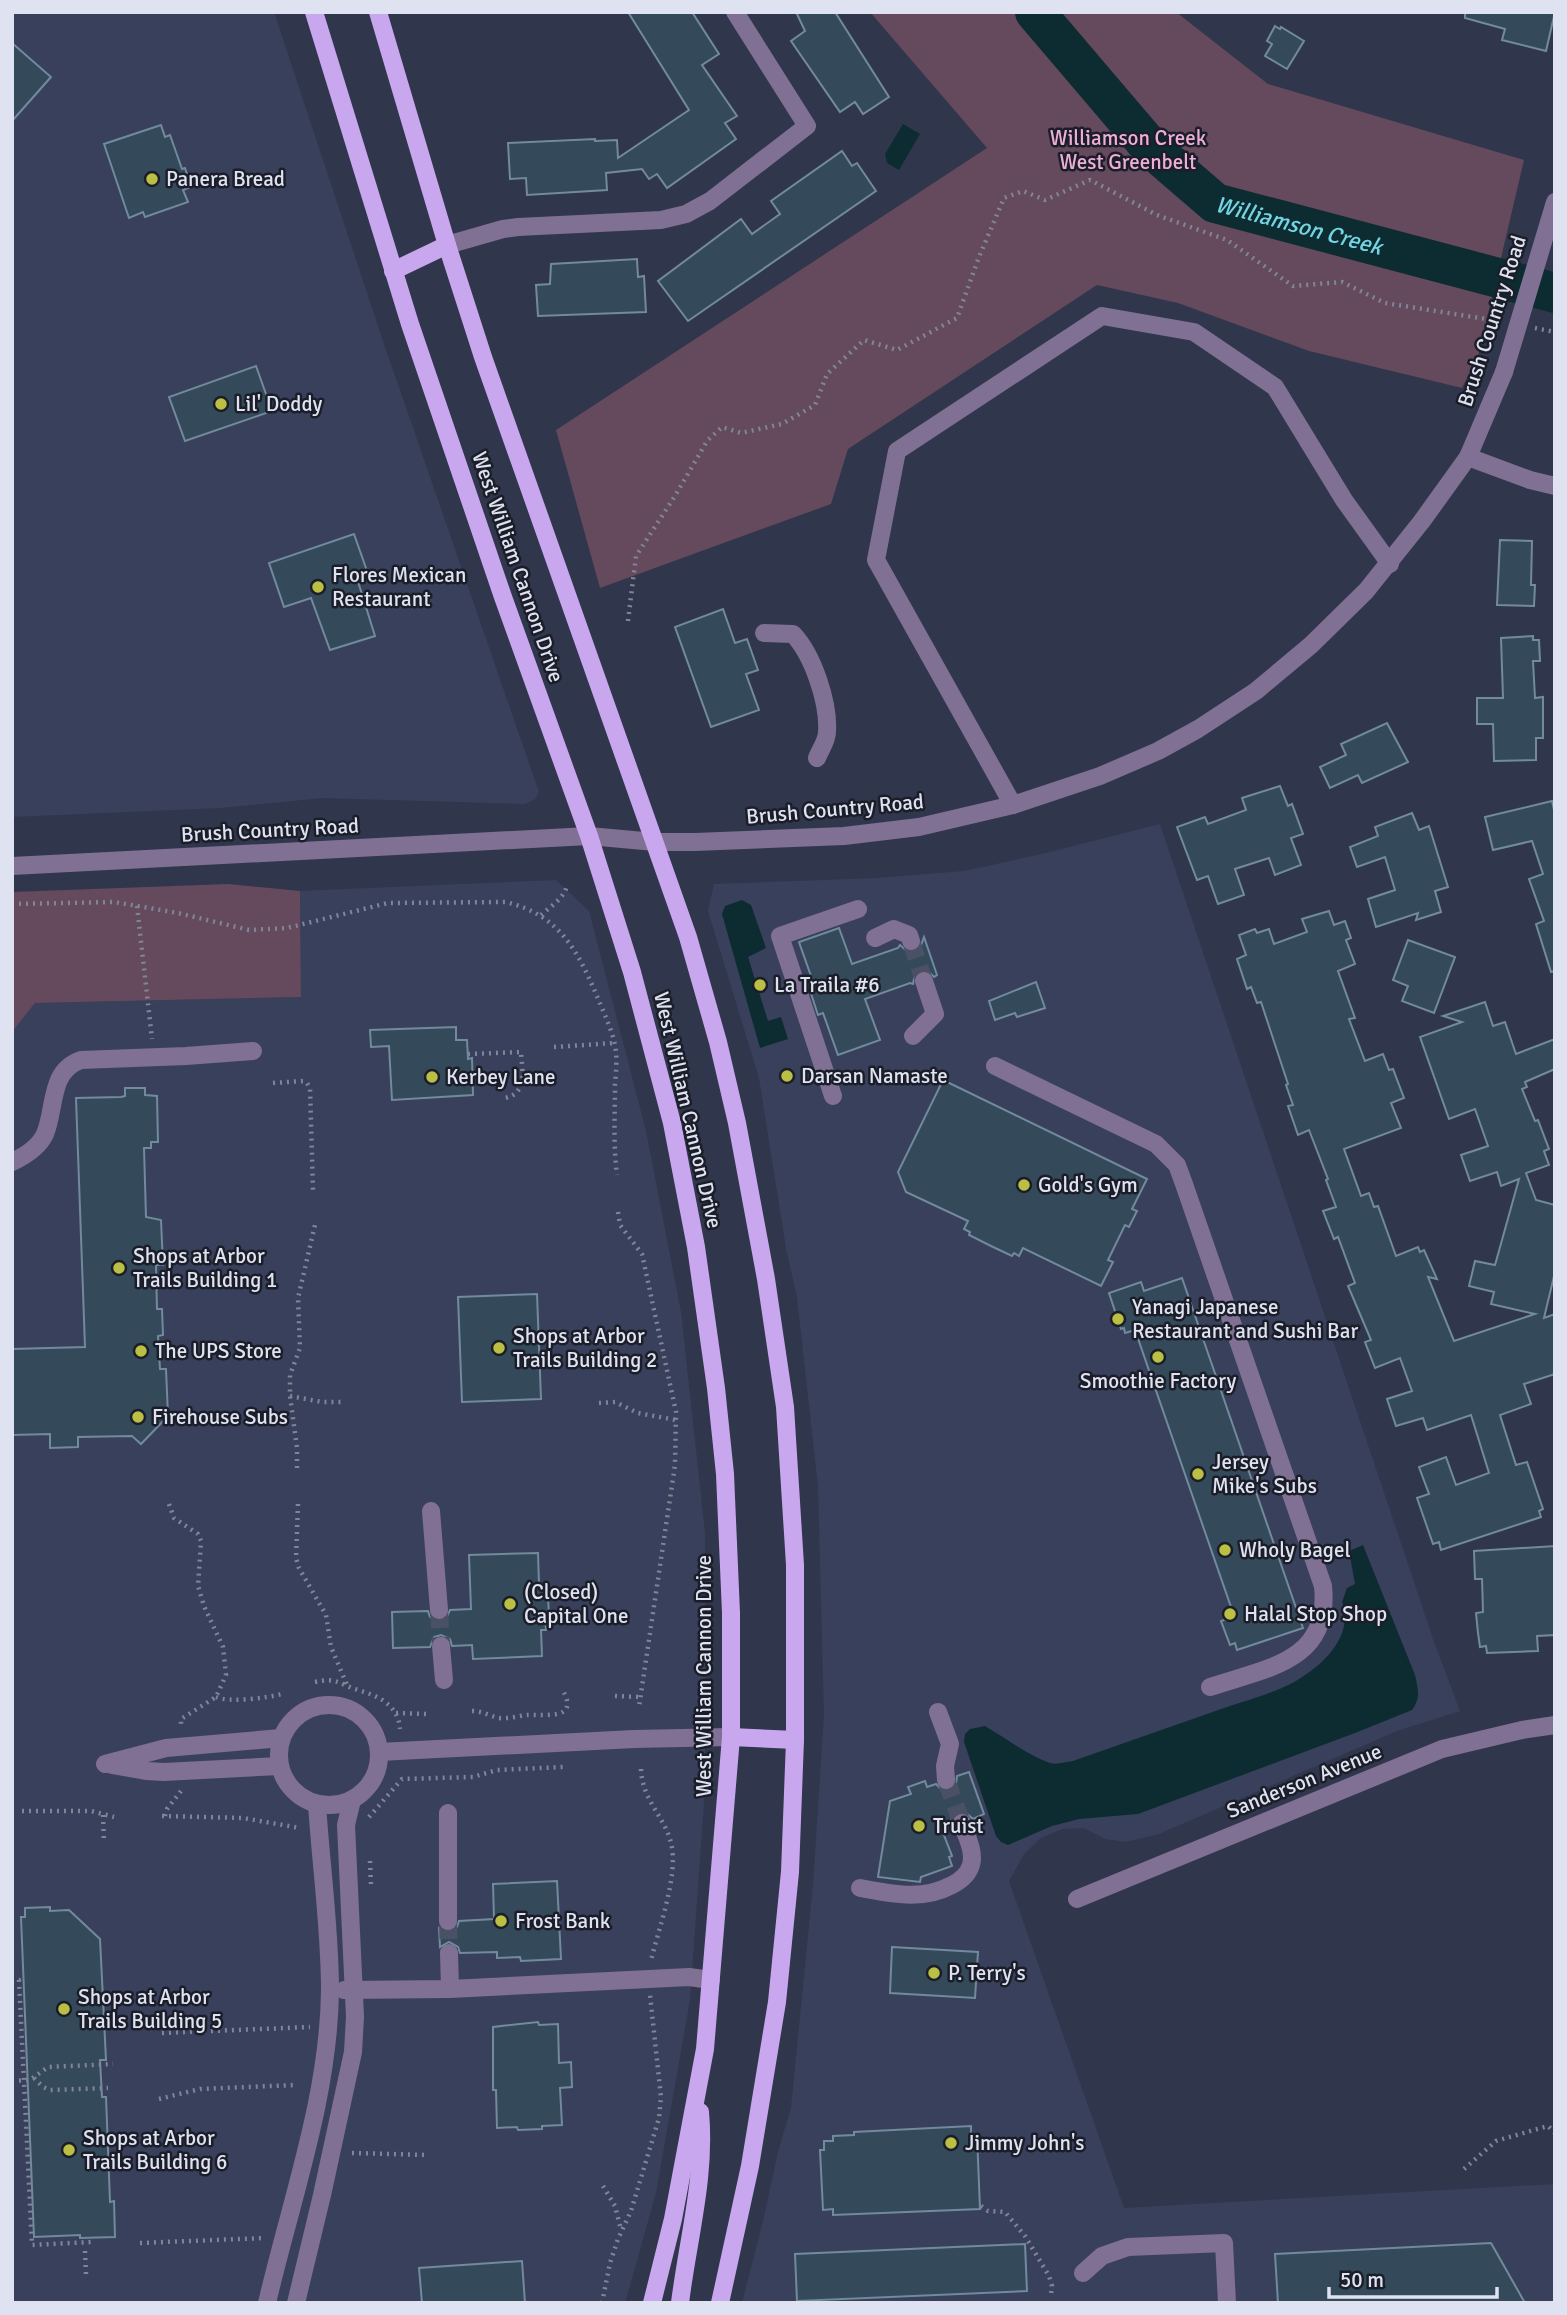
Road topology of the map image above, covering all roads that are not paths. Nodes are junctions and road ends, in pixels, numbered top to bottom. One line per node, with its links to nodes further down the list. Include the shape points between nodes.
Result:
1 (314, 12): 6 (main road, West William Cannon Drive)
2 (378, 12): 5 (main road, West William Cannon Drive)
3 (735, 12): 5 (street, via 807,126 710,201 686,214 661,220 511,228)
4 (1555, 202): 7 (street, Brush Country Road, bridge, via 1504,372)
5 (446, 245): 6 (main road); 14 (main road, West William Cannon Drive)
6 (393, 271): 13 (main road, West William Cannon Drive)
7 (1468, 457): 8 (street); 9 (street, Brush Country Road)
8 (1555, 486)
9 (1390, 564): 12 (street, Brush Country Road, via 1311,645 1256,691 1198,729 1100,776); 12 (street, via 1275,387 1194,332 1102,316 897,451 876,561)
10 (764, 633): 11 (street, via 793,634 807,654 824,700 828,734)
11 (817, 758)
12 (1013, 805): 14 (street, Brush Country Road, via 919,827 858,835)
13 (589, 836): 14 (street, Brush Country Road); 15 (street, Brush Country Road); 32 (main road, West William Cannon Drive, via 669,1110 696,1247 725,1474)
14 (655, 842): 34 (main road, West William Cannon Drive, via 718,1042 766,1279 785,1407 795,1565)
15 (12, 866)
16 (858, 909): 23 (street, via 780,936)
17 (875, 938): 18 (street, via 894,929 909,935)
18 (911, 941)
19 (924, 981): 20 (street, via 935,1014)
20 (913, 1036)
21 (253, 1051): 24 (street, via 71,1063 58,1083 44,1136 35,1148)
22 (995, 1066): 29 (street, via 1156,1144 1177,1165 1184,1184 1323,1586 1325,1605 1311,1643 1290,1660)
23 (833, 1097)
24 (12, 1162)
25 (431, 1511): 26 (street)
26 (439, 1610)
27 (441, 1646): 28 (street)
28 (444, 1680)
29 (1210, 1687)
30 (938, 1712): 37 (street, via 950,1744)
31 (1555, 1725): 43 (street, Sanderson Avenue, via 1441,1749)
32 (731, 1737): 34 (main road); 35 (street); 46 (main road, West William Cannon Drive)
33 (281, 1738): 35 (street, via 297,1716 323,1705 336,1705 361,1717); 36 (street); 36 (street, via 166,1748 105,1764 164,1772)
34 (795, 1740): 56 (main road, West William Cannon Drive, via 790,1872 777,2002 750,2166)
35 (379, 1752): 38 (street, via 369,1785)
36 (279, 1766): 39 (street, via 297,1795)
37 (946, 1780)
38 (352, 1800): 39 (street); 48 (street, via 345,1820)
39 (317, 1804): 49 (street)
40 (448, 1813): 44 (street)
41 (962, 1823): 42 (street, via 972,1852 971,1864 960,1881 925,1895)
42 (860, 1888)
43 (1077, 1899)
44 (448, 1921)
45 (449, 1953): 47 (street)
46 (711, 1980): 47 (street, via 689,1977); 50 (main road, West William Cannon Drive)
47 (450, 1989): 48 (street)
48 (353, 1990): 49 (street); 53 (street, via 353,2052)
49 (330, 1991): 52 (street, via 324,2064)
50 (698, 2088): 54 (main road, West William Cannon Drive); 55 (main road, via 703,2143)
51 (1083, 2273): 57 (street, via 1102,2256 1128,2247 1224,2243)
52 (267, 2303)
53 (296, 2303)
54 (652, 2303)
55 (680, 2303)
56 (720, 2303)
57 (1227, 2303)

